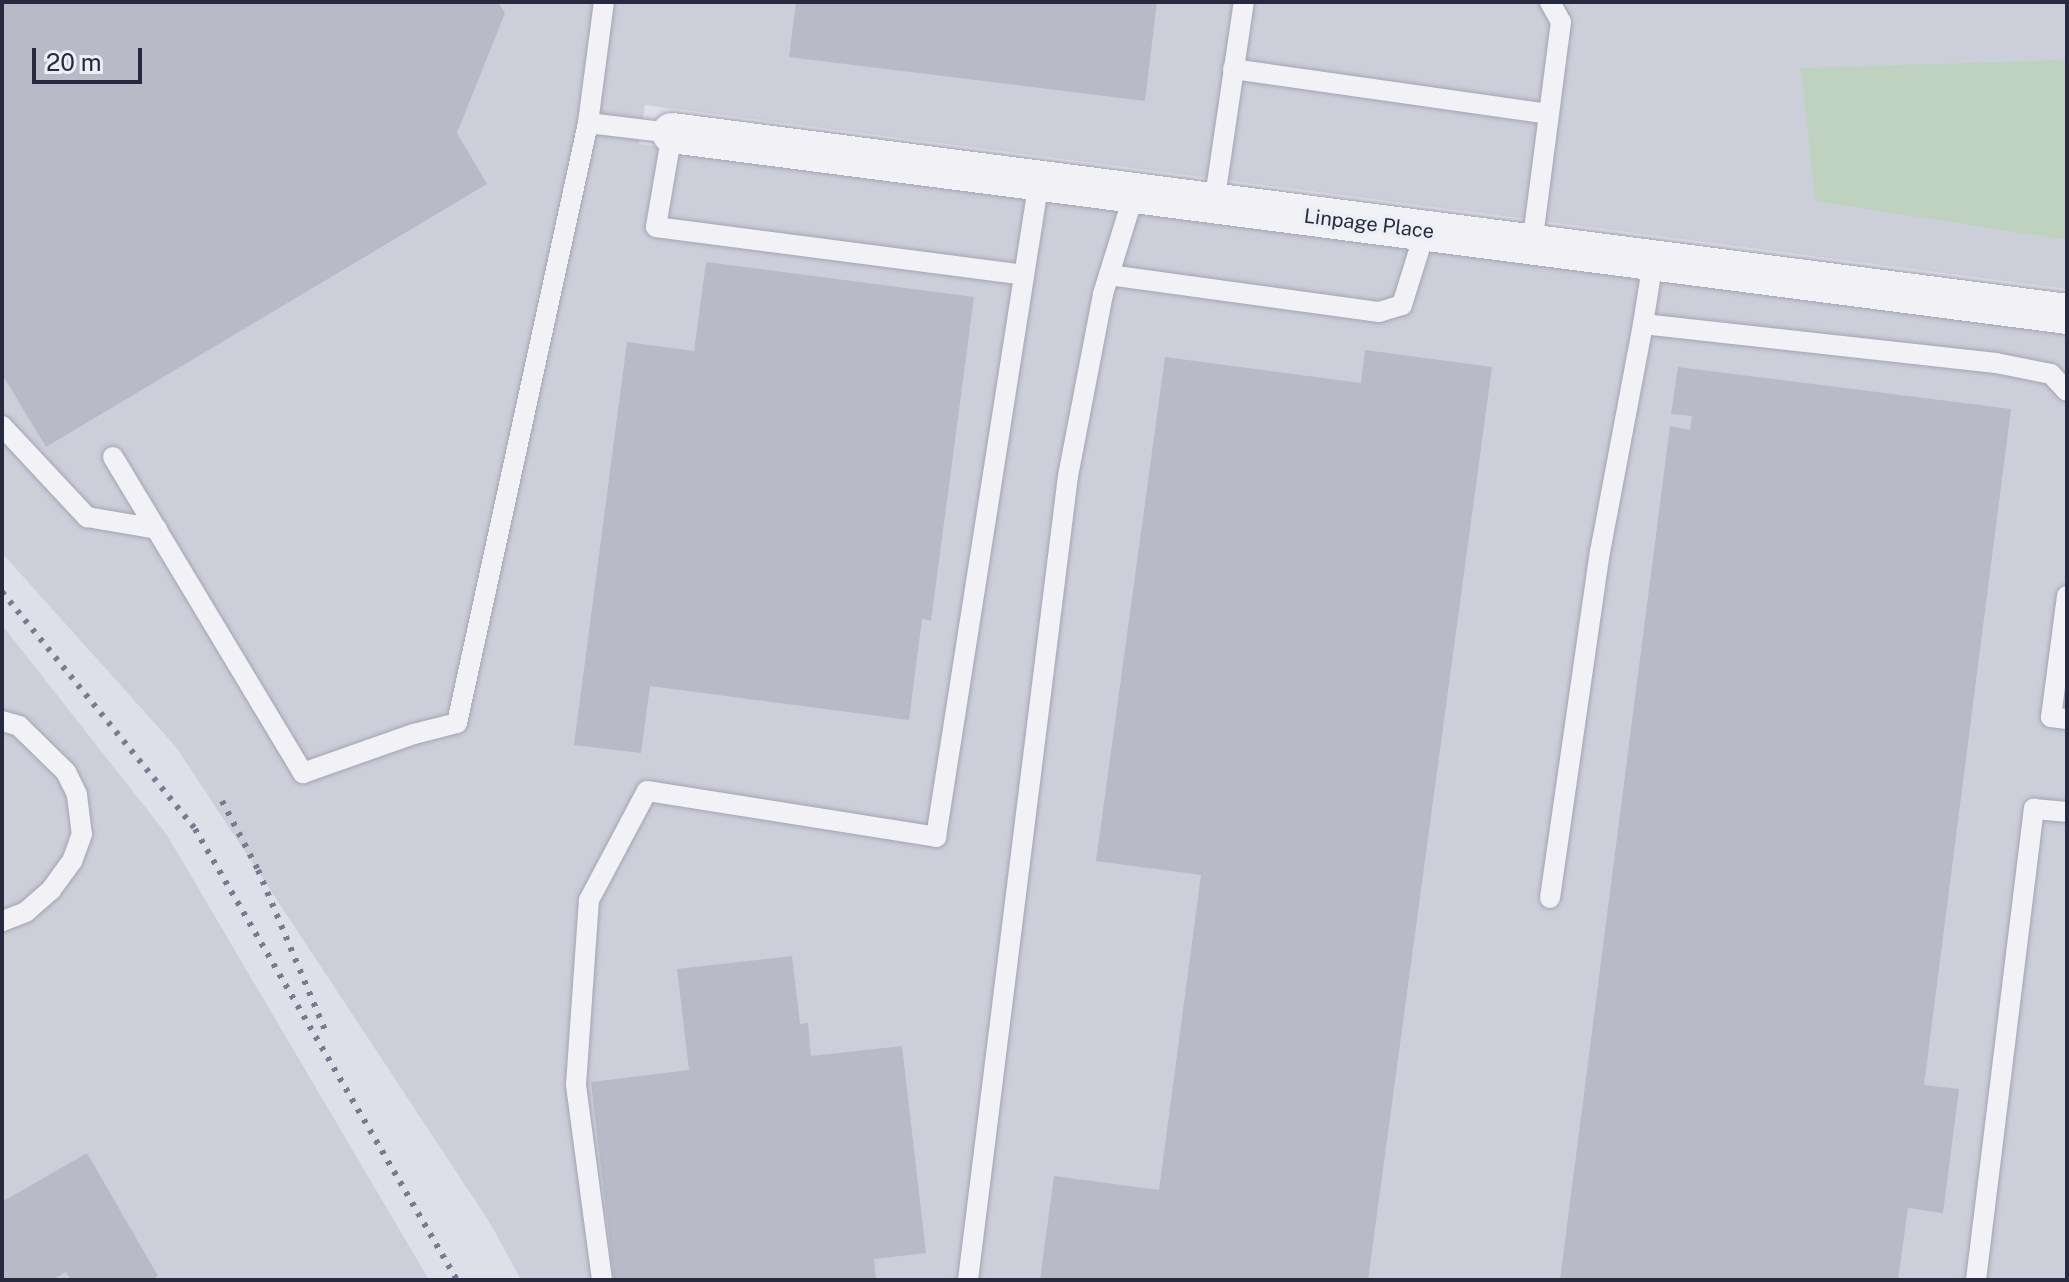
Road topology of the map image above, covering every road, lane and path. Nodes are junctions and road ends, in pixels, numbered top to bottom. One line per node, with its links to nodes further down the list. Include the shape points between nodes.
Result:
1 (604, 2): 6 (lane)
2 (1244, 2): 4 (lane)
3 (1550, 2): 5 (lane, via 1561,22)
4 (1233, 69): 5 (lane); 10 (lane)
5 (1549, 114): 12 (lane)
6 (588, 123): 7 (lane); 21 (lane, via 457,723 303,773)
7 (672, 133): 8 (street, Linpage Place); 14 (lane, via 656,227)
8 (1039, 181): 9 (street, Linpage Place); 14 (lane)
9 (1134, 194): 10 (street, Linpage Place); 15 (lane)
10 (1214, 204): 11 (street, Linpage Place)
11 (1425, 231): 12 (street, Linpage Place); 15 (lane, via 1402,305 1379,312)
12 (1532, 245): 13 (street, Linpage Place)
13 (1653, 261): 16 (street, Linpage Place); 17 (lane)
14 (1024, 275): 28 (lane, via 936,837 647,791 589,900 576,1085)
15 (1109, 275): 29 (lane, via 1068,476)
16 (2067, 314)
17 (1643, 324): 18 (lane, via 1996,363 2051,374); 26 (lane, via 1600,552)
18 (2067, 391)
19 (2, 426): 21 (lane, via 87,517)
20 (113, 457): 21 (lane)
21 (157, 529)
22 (2067, 596): 23 (lane, via 2051,717)
23 (2067, 719)
24 (2, 721): 27 (lane, via 19,726 66,772 77,795 82,834 72,861 51,890 26,912)
25 (2067, 812): 30 (lane, via 2034,809)
26 (1550, 898)
27 (2, 921)
28 (602, 1280)
29 (968, 1280)
30 (1976, 1280)

